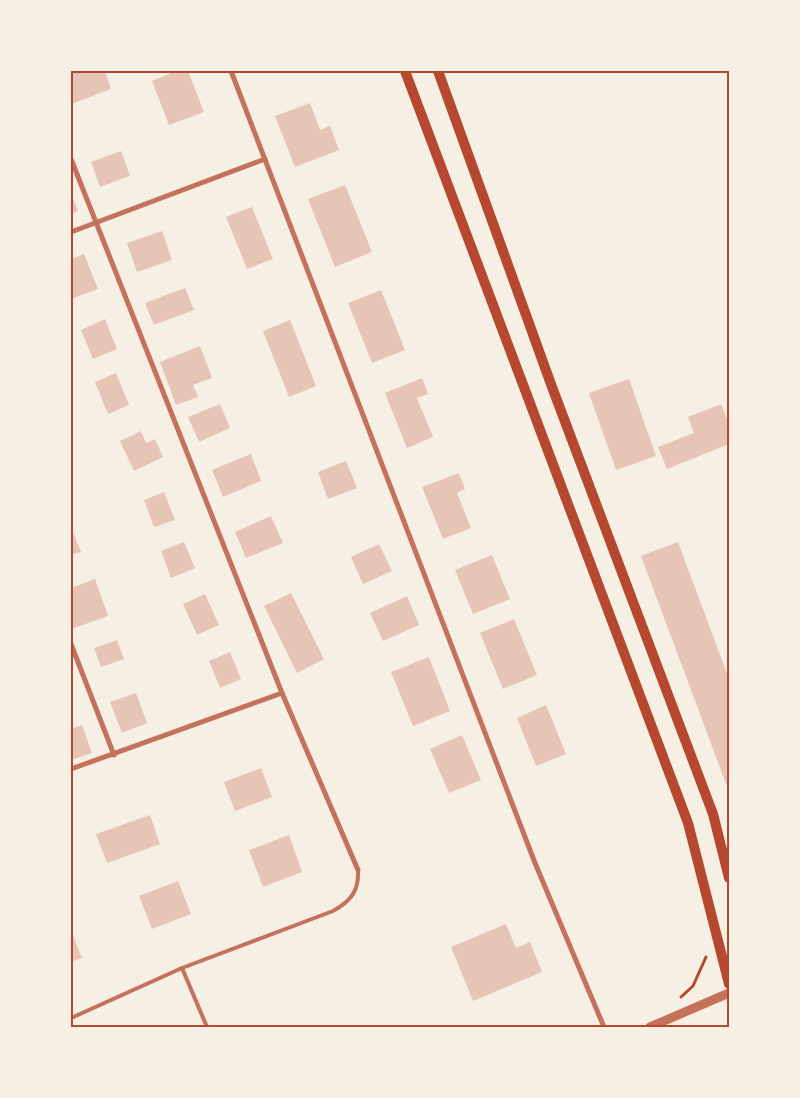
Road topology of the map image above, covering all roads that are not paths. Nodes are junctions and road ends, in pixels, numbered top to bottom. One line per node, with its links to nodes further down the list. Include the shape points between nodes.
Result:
1 (231, 71): 5 (street)
2 (405, 71): 15 (main road, via 688,823)
3 (438, 71): 13 (main road, via 712,814)
4 (71, 159): 6 (street)
5 (265, 159): 6 (street); 19 (street, via 535,863)
6 (96, 222): 7 (street); 9 (street)
7 (71, 232)
8 (71, 644): 10 (street)
9 (282, 693): 10 (street); 12 (street)
10 (114, 755): 11 (street)
11 (71, 769)
12 (358, 870): 14 (lane, via 355,893 346,904)
13 (729, 878)
14 (182, 968): 17 (lane); 18 (lane)
15 (729, 984)
16 (729, 994): 20 (street)
17 (71, 1018)
18 (207, 1027)
19 (604, 1027)
20 (650, 1027)

